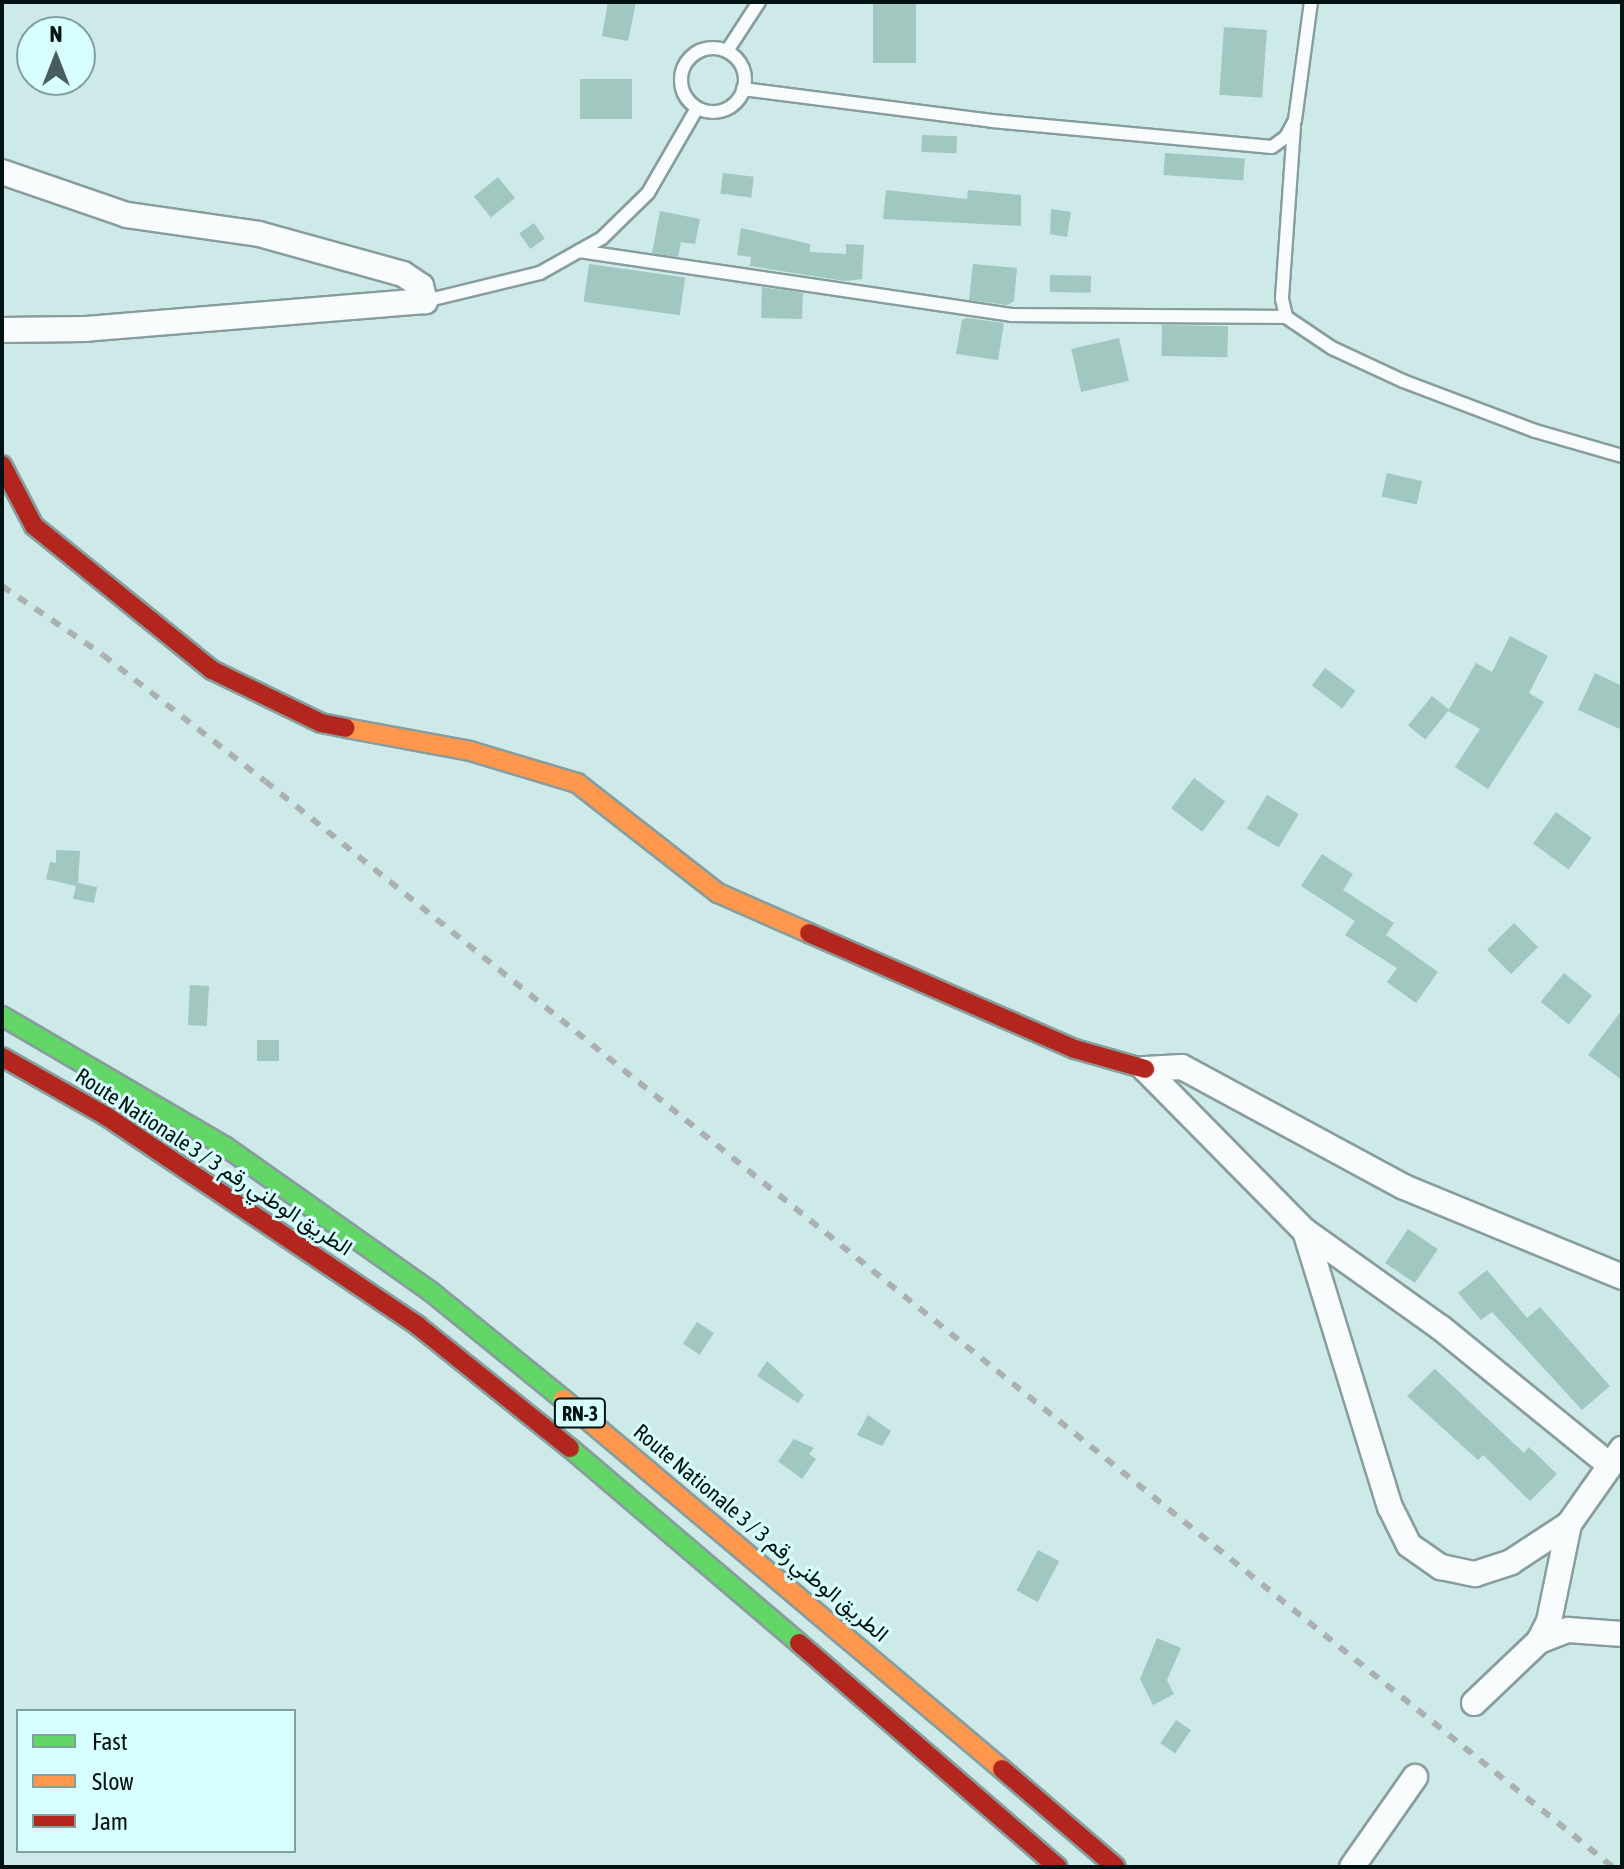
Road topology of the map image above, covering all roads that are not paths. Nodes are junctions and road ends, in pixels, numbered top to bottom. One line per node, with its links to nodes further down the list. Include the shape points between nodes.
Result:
1 (759, 2): 3 (lane)
2 (1311, 2): 6 (lane)
3 (727, 51): 4 (lane, via 738,60); 5 (lane, via 711,47 684,65 680,80 685,96)
4 (743, 89): 5 (lane, via 725,109); 6 (lane, via 992,121 1272,147 1286,137)
5 (697, 108): 8 (lane, via 648,193 602,238)
6 (1295, 120): 10 (lane, via 1282,299)
7 (2, 172): 9 (street, via 127,215 259,234 403,274 421,286)
8 (579, 251): 9 (lane, via 540,273); 10 (lane, via 1011,315)
9 (425, 301): 11 (street, via 86,329)
10 (1286, 317): 12 (lane, via 1332,348 1403,381 1535,431)
11 (2, 330)
12 (1622, 456)
13 (2, 465): 16 (main road, via 34,526 212,670 321,723 470,751 577,783 718,893 1075,1049)
14 (2, 1016): 26 (main road, Route Nationale 3 / الطريق الوطني رقم 3 / RN-3, via 226,1147 430,1291 647,1467)
15 (2, 1057): 25 (main road, Route Nationale 3 / الطريق الوطني رقم 3 / RN-3, via 119,1124 418,1326 607,1477)
16 (1145, 1069): 17 (street); 18 (street, via 1182,1067 1404,1187)
17 (1305, 1231): 19 (street); 20 (street, via 1390,1507 1409,1545 1441,1567 1475,1574 1511,1562)
18 (1622, 1277)
19 (1615, 1456): 20 (street)
20 (1569, 1524): 22 (street, via 1549,1621)
21 (1622, 1634): 22 (street, via 1568,1630)
22 (1539, 1641): 23 (street)
23 (1474, 1703)
24 (1415, 1777): 27 (street)
25 (1058, 1867)
26 (1116, 1867)
27 (1352, 1867)

